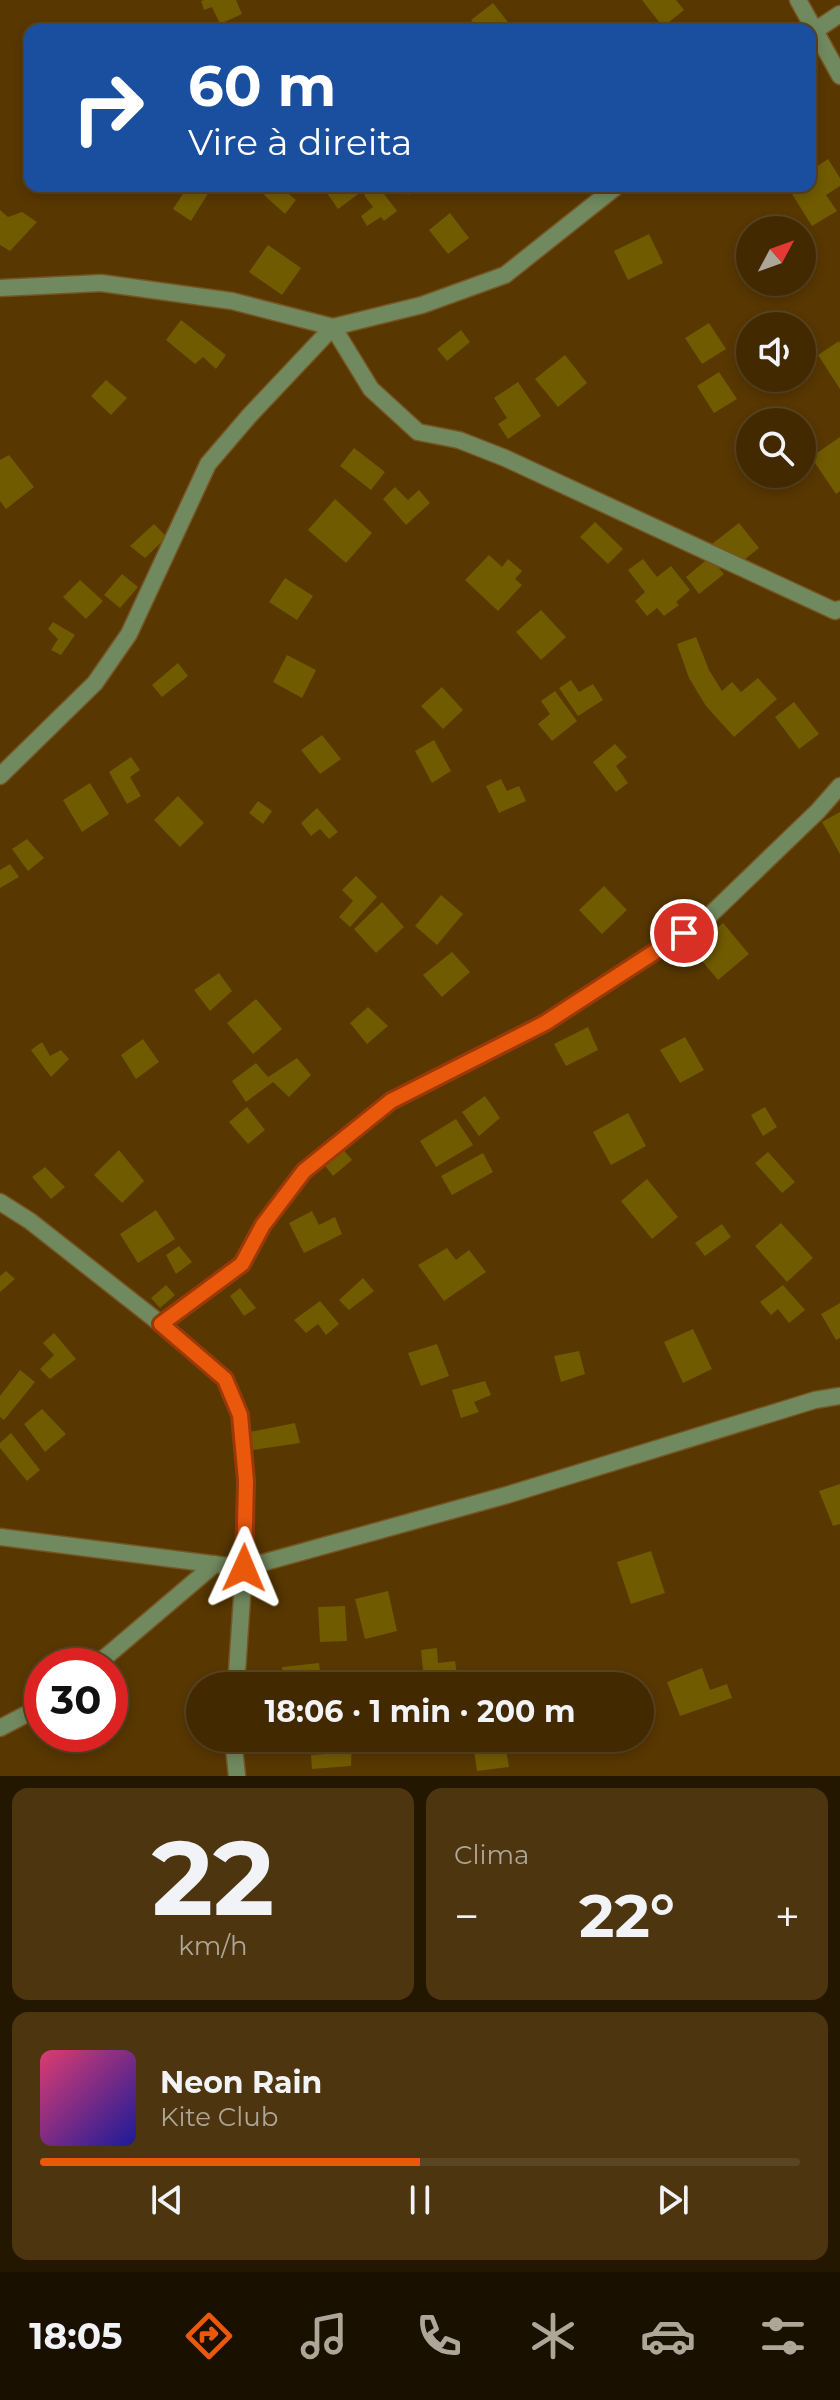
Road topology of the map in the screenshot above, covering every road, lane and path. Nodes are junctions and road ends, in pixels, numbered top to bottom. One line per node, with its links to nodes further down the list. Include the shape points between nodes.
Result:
1 (798, 0): 3 (street)
2 (840, 14): 4 (street)
3 (809, 24)
4 (816, 30)
5 (816, 37): 6 (street)
6 (840, 76)
7 (609, 192): 9 (street, via 505,275 422,305)
8 (0, 288): 9 (street, via 101,283 232,301)
9 (333, 327): 10 (street, via 371,389 418,432 459,440 505,458); 11 (street, via 208,464 129,634 95,683)
10 (840, 609)
11 (0, 776)
12 (840, 786): 14 (street, via 707,918 545,1023 391,1101 304,1171 263,1225 242,1264)
13 (0, 1202): 14 (street)
14 (161, 1324): 18 (street, via 225,1379 240,1415 246,1481)
15 (840, 1396): 18 (street)
16 (0, 1537): 17 (street)
17 (215, 1564): 18 (street); 19 (street)
18 (244, 1568): 20 (street)
19 (116, 1648)
20 (237, 1672)
21 (24, 1715): 22 (street)
22 (0, 1728)
23 (234, 1752): 24 (street)
24 (237, 1776)

